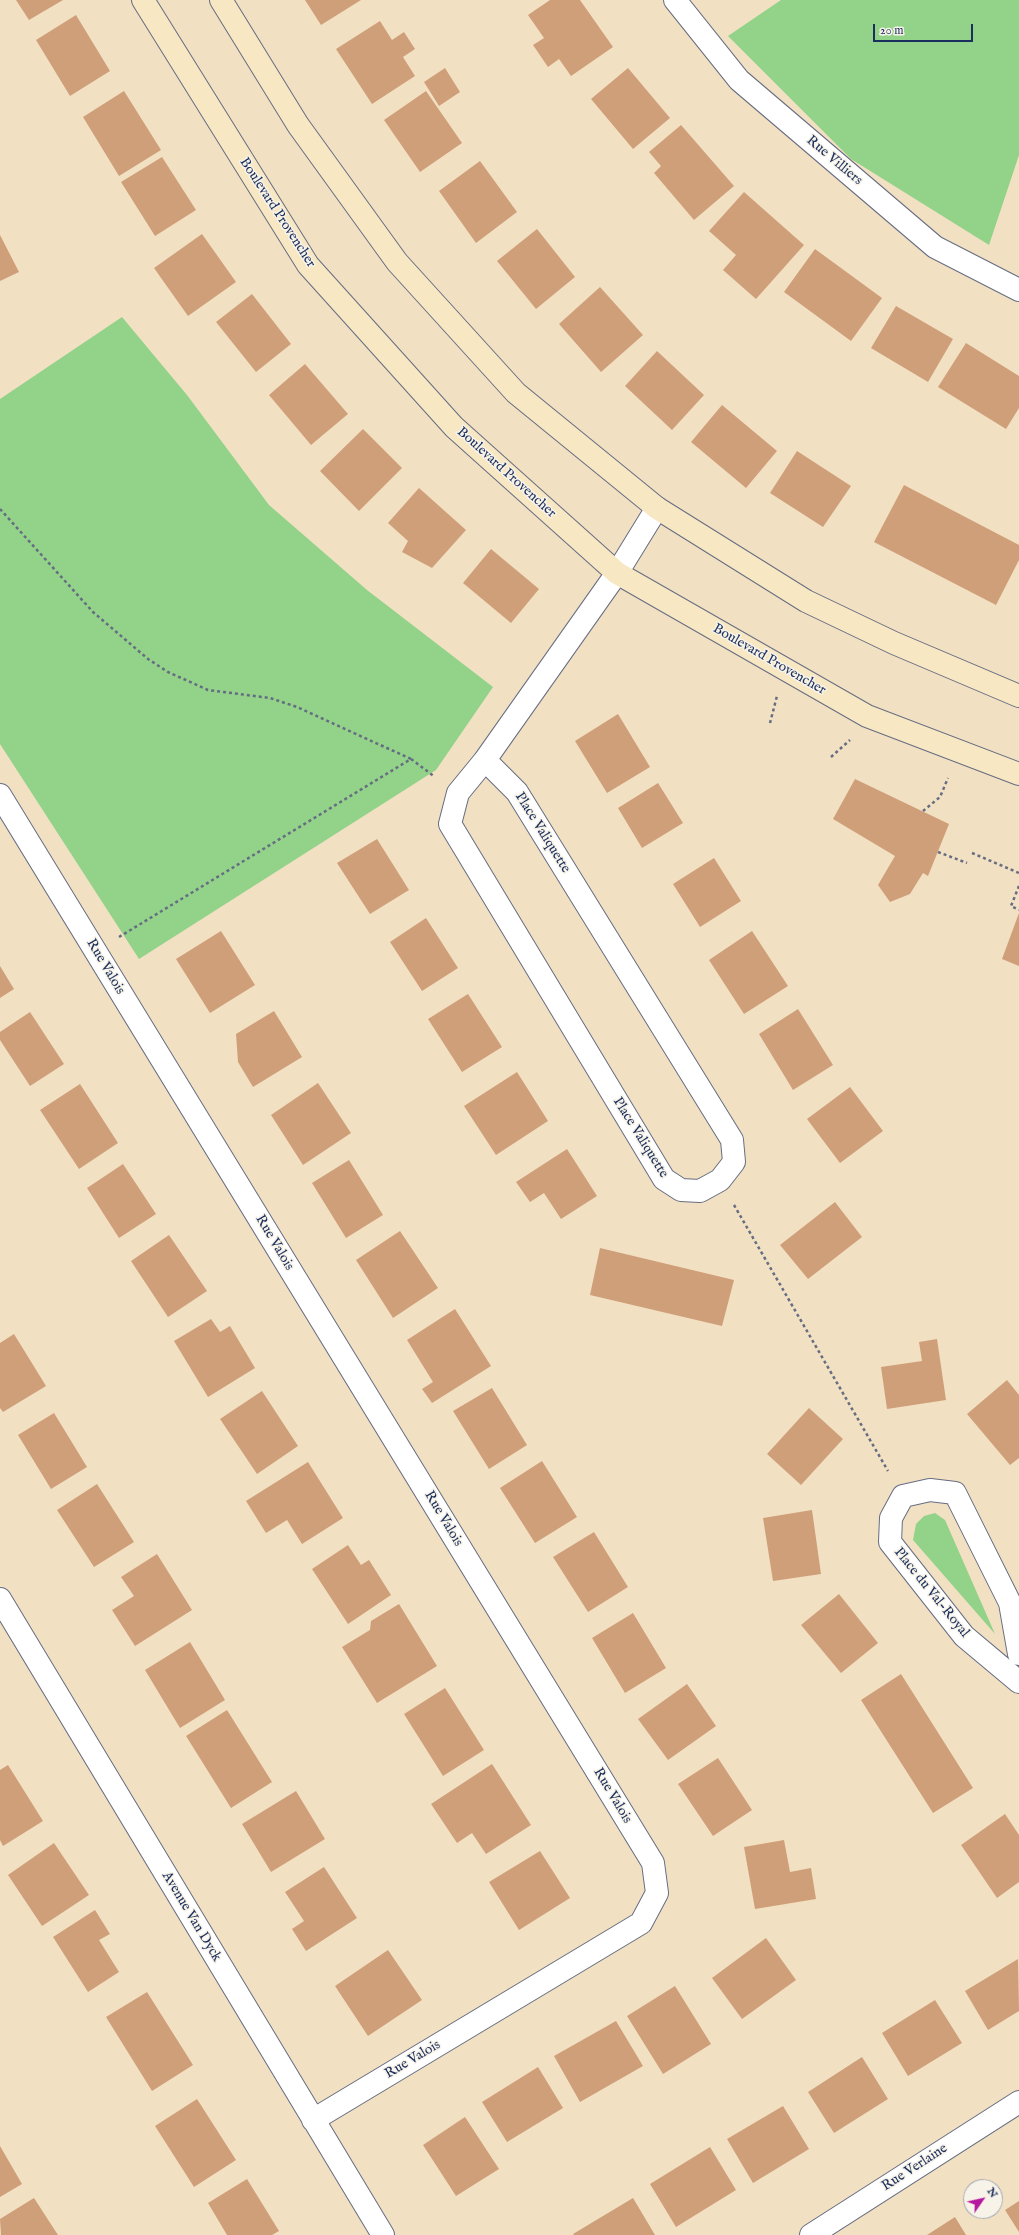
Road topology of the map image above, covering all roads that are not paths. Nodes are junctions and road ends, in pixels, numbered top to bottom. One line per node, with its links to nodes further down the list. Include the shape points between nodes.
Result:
1 (143, 0): 6 (street, Boulevard Provencher, via 308,265 454,427)
2 (221, 0): 5 (street, via 298,125 397,262 516,393)
3 (675, 0): 4 (street, Rue Villiers, via 739,80 930,242)
4 (1019, 290)
5 (657, 508): 6 (street, Place Valiquette); 7 (street, via 806,601 894,643)
6 (617, 573): 8 (street, Place Valiquette); 9 (street, Boulevard Provencher, via 867,716)
7 (1019, 696)
8 (485, 760): 8 (street, Place Valiquette, via 517,792 732,1140 734,1162 720,1180 700,1191 681,1190 664,1179 450,824 458,793)
9 (1019, 774)
10 (0, 795): 15 (street, Rue Valois, via 653,1863 657,1893 641,1923)
11 (0, 1599): 15 (street, Avenue Van Dyck)
12 (1019, 1654): 13 (street, Place du Val-Royal, via 1010,1603 955,1493 930,1490 903,1496 891,1518 890,1542 964,1636)
13 (1019, 1682)
14 (1019, 2102): 17 (street, Rue Verlaine)
15 (314, 2120): 16 (street, Avenue Van Dyck)
16 (383, 2235)
17 (811, 2235)

